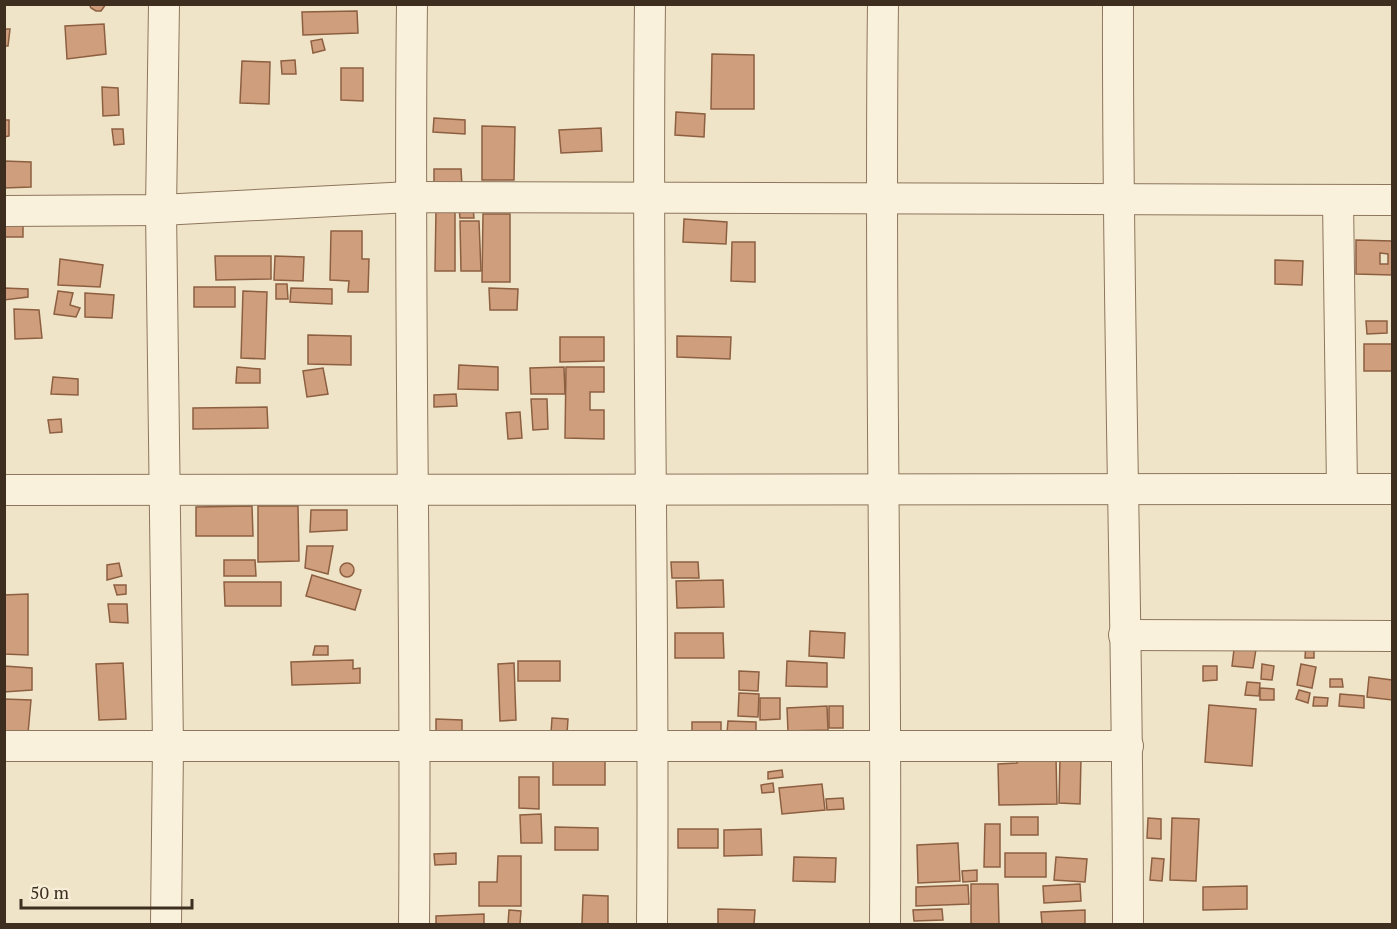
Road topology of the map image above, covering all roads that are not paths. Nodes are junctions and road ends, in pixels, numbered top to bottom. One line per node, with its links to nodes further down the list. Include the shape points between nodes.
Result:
1 (164, 4): 12 (street)
2 (412, 4): 6 (street)
3 (650, 4): 7 (street)
4 (883, 4): 8 (street)
5 (1118, 4): 9 (street)
6 (410, 197): 7 (street); 12 (street); 21 (street)
7 (648, 197): 8 (street); 14 (street)
8 (880, 198): 9 (street); 15 (street)
9 (1118, 199): 10 (street); 16 (street)
10 (1338, 200): 11 (street); 17 (street)
11 (1392, 200)
12 (161, 210): 13 (street); 20 (street)
13 (4, 211)
14 (651, 489): 15 (street); 21 (street); 27 (street)
15 (884, 489): 16 (street); 28 (street)
16 (1123, 489): 17 (street); 22 (street)
17 (1342, 489): 18 (street)
18 (1392, 489)
19 (4, 490): 20 (street)
20 (165, 490): 21 (street); 25 (street)
21 (414, 490): 26 (street)
22 (1124, 635): 23 (street); 29 (street)
23 (1392, 636)
24 (4, 746): 25 (street)
25 (168, 746): 26 (street); 30 (street)
26 (416, 746): 27 (street); 31 (street)
27 (654, 746): 28 (street); 32 (street)
28 (886, 746): 29 (street); 33 (street)
29 (1128, 746): 34 (street)
30 (166, 924)
31 (414, 924)
32 (652, 924)
33 (885, 924)
34 (1128, 924)

